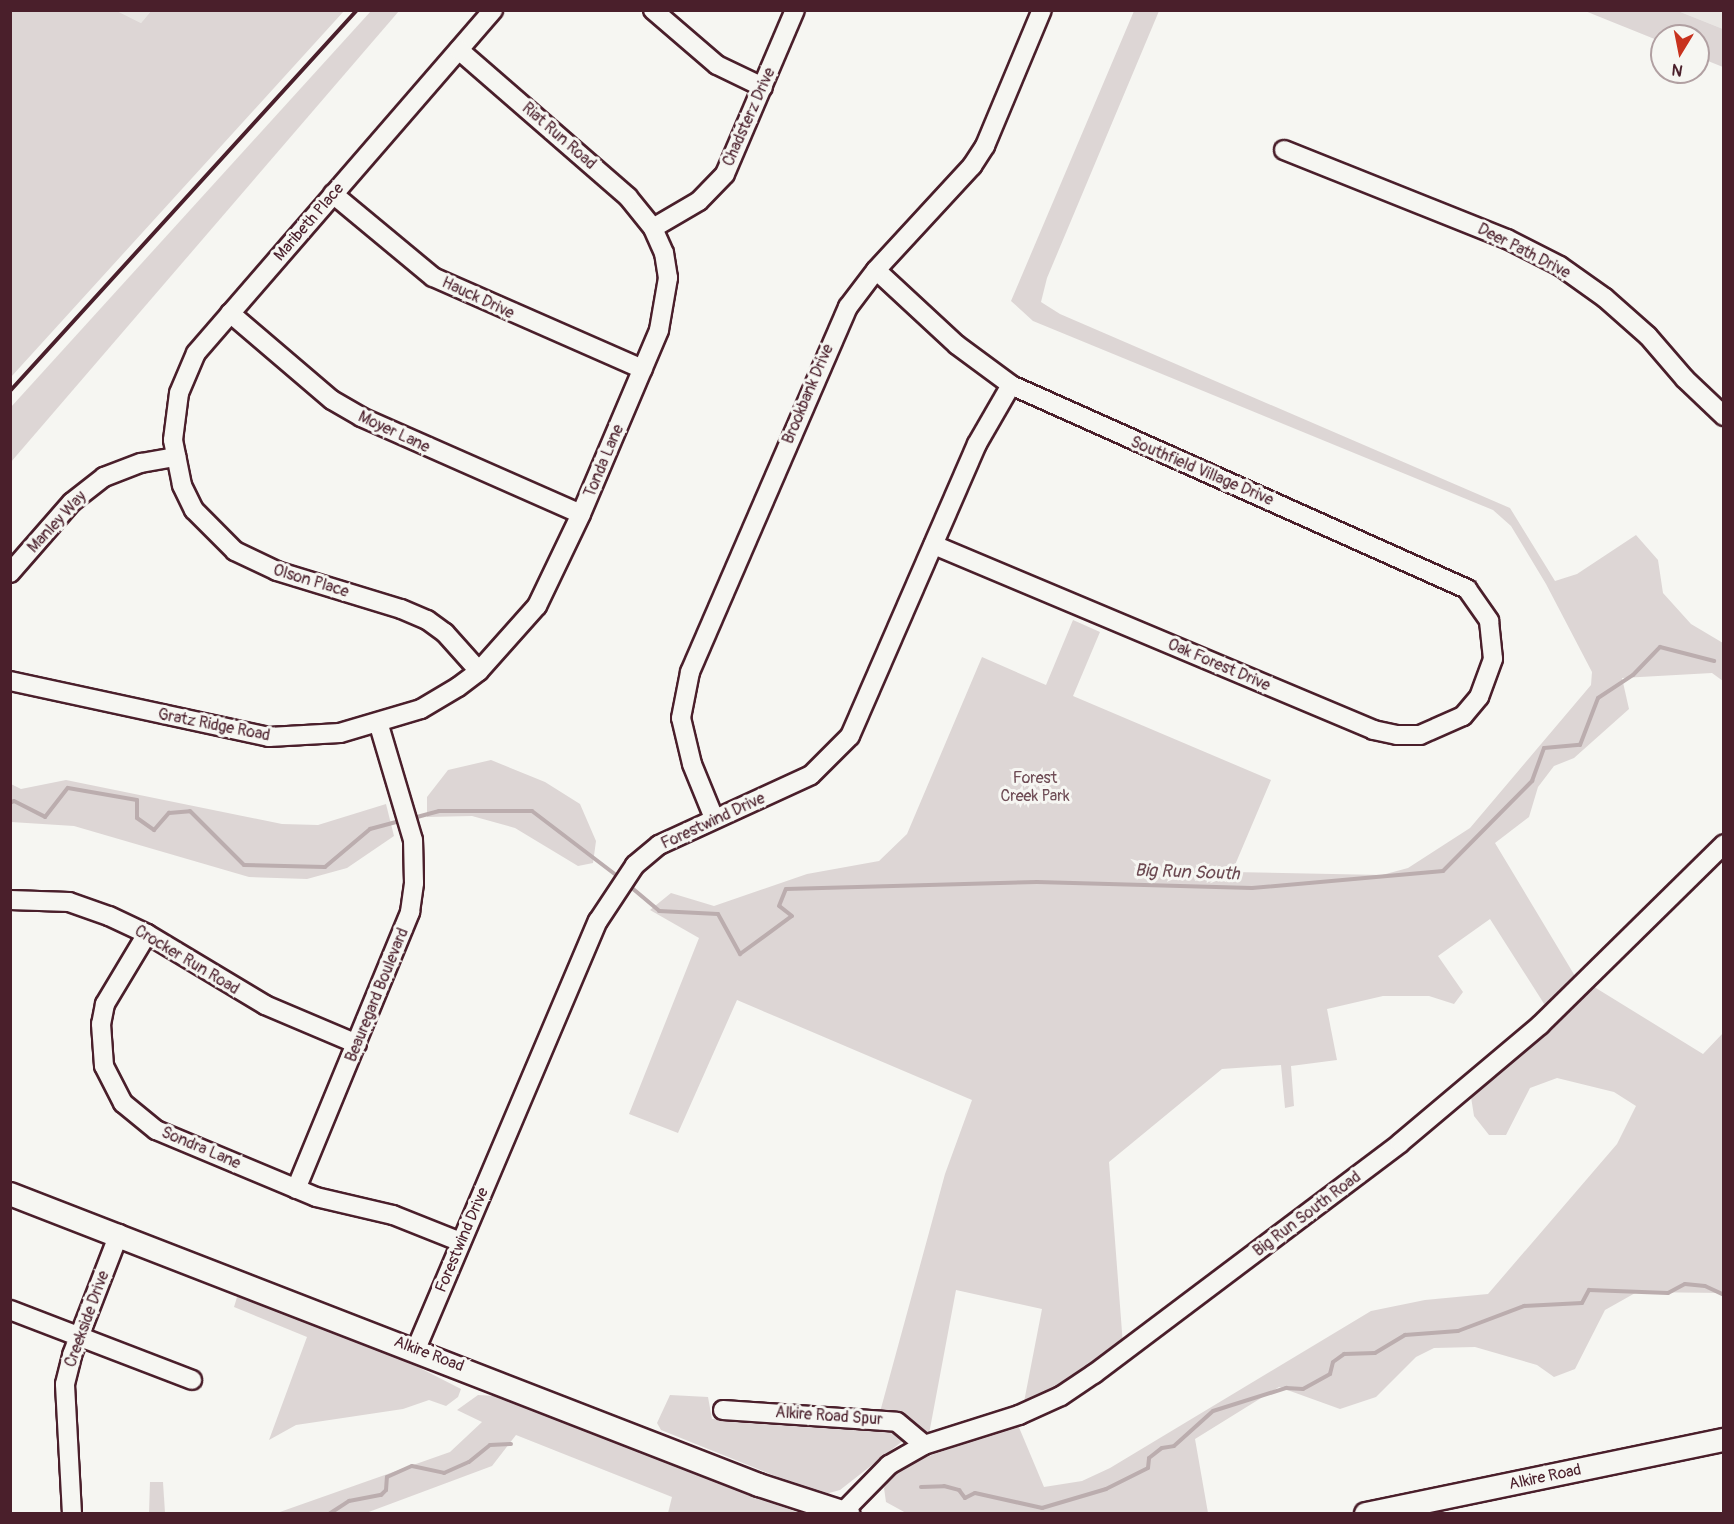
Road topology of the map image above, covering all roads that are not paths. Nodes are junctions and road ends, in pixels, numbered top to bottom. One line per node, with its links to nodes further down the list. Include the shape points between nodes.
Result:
1 (493, 10): 5 (street, Maribeth Place)
2 (653, 10): 6 (street, via 717,65)
3 (795, 10): 6 (street, Chadsterz Drive)
4 (1042, 10): 10 (street, Brookbank Drive, via 985,146 972,166)
5 (459, 50): 8 (street, Maribeth Place); 9 (street, Riat Run Road, via 628,196)
6 (763, 87): 9 (street, Chadsterz Drive, via 725,174 699,201)
7 (1284, 150): 14 (street, Deer Path Drive, via 1506,239 1560,266 1648,336 1684,379)
8 (333, 194): 11 (street, Maribeth Place); 12 (street, Hauck Drive, via 433,277)
9 (654, 228): 12 (street, Tonda Lane, via 668,278 666,305)
10 (876, 270): 13 (street, Southfield Village Drive, via 957,345); 23 (street, Brookbank Drive, via 848,307 832,338 690,672 681,718 692,764)
11 (230, 313): 15 (street, Maribeth Place, via 186,372 174,417); 16 (street, Moyer Lane, via 332,400 360,417)
12 (643, 369): 16 (street, Tonda Lane)
13 (1011, 385): 17 (street, Forestwind Drive, via 977,444); 20 (street, Southfield Village Drive, via 1467,589 1479,603 1494,639)
14 (1724, 416)
15 (176, 457): 18 (street, Manley Way, via 141,463 104,477 72,502); 19 (street, Olson Place, via 182,485 194,510 236,551 277,571 427,620 445,633)
16 (581, 514): 19 (street, Tonda Lane, via 537,606)
17 (933, 545): 20 (street, Oak Forest Drive, via 1374,730 1420,735 1446,726 1474,703); 23 (street, Forestwind Drive, via 850,736 811,775)
18 (10, 573)
19 (479, 671): 22 (street, Gratz Ridge Road, via 421,709)
20 (1489, 677)
21 (10, 681): 22 (street, Gratz Ridge Road, via 269,736 340,733)
22 (379, 724): 27 (street, Beauregard Boulevard, via 413,840 414,883 402,939)
23 (714, 818): 31 (street, Forestwind Drive, via 658,845 635,866 598,921)
24 (1724, 844): 38 (street, Big Run South Road, via 1548,1018 1460,1095 1114,1360 1061,1396 1019,1415)
25 (10, 900): 26 (street, Crocker Run Road, via 69,902)
26 (147, 934): 27 (street, Crocker Run Road, via 266,1005); 28 (street, Sondra Lane, via 105,1004 100,1046 112,1086 123,1103 156,1130)
27 (357, 1044): 28 (street, Beauregard Boulevard)
28 (296, 1189): 31 (street, Sondra Lane, via 348,1207 403,1218)
29 (10, 1194): 30 (main road, Alkire Road)
30 (119, 1234): 33 (street, Creekside Drive); 34 (main road, Alkire Road)
31 (461, 1242): 34 (street, Forestwind Drive)
32 (10, 1310): 33 (street)
33 (80, 1337): 35 (street); 40 (street, Creekside Drive, via 65,1394)
34 (416, 1349): 39 (main road, Alkire Road, via 759,1485)
35 (192, 1380)
36 (723, 1410): 38 (street, Alkire Road Spur, via 897,1422)
37 (1724, 1440): 41 (main road, Alkire Road)
38 (924, 1446): 39 (street, Big Run South Road, via 889,1465)
39 (846, 1513)
40 (72, 1514)
41 (1366, 1514)

